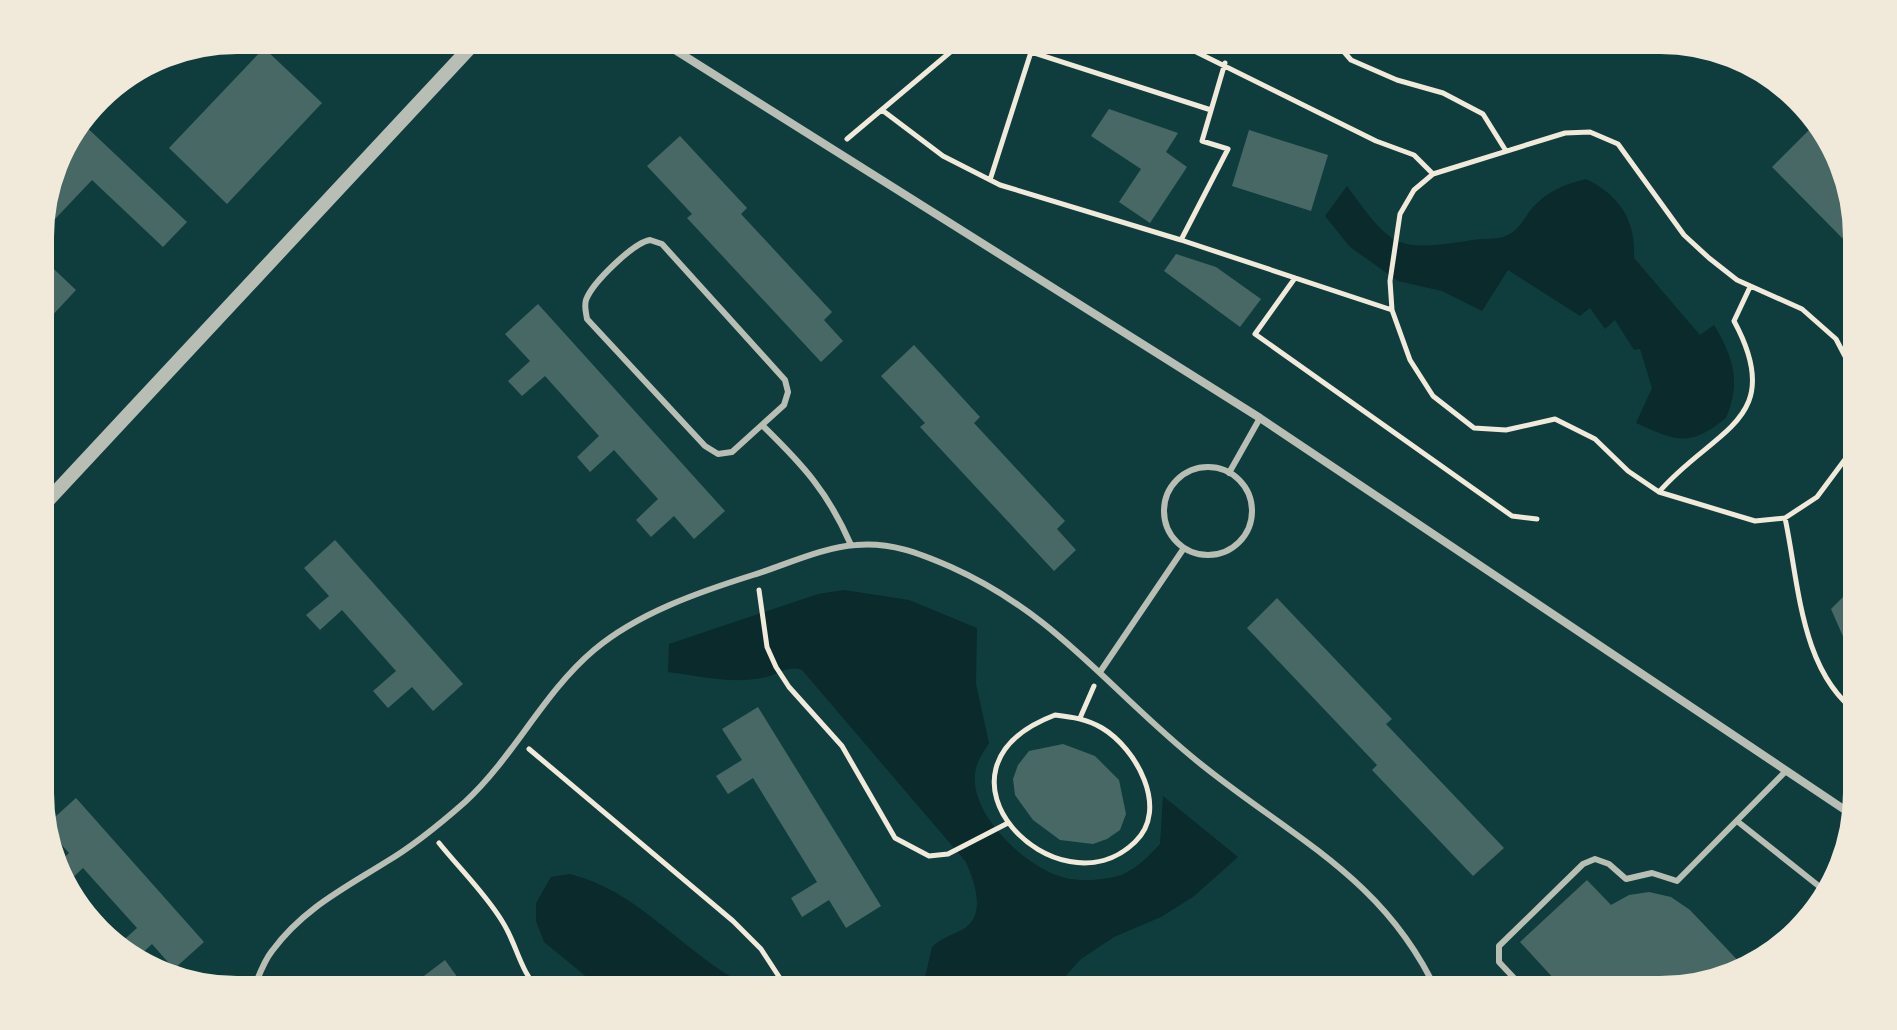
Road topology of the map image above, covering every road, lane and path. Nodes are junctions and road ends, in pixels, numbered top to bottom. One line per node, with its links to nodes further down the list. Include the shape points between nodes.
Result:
1 (466, 52): 24 (street)
2 (678, 52): 10 (street)
3 (950, 52): 8 (path)
4 (1031, 52): 9 (path); 13 (path)
5 (1200, 52): 7 (path)
6 (1344, 52): 11 (path, via 1351,60 1443,93 1483,114)
7 (1225, 63): 9 (path); 12 (path, via 1376,141 1414,155)
8 (882, 110): 10 (path); 13 (path, via 943,156)
9 (1211, 110): 14 (path, via 1202,141 1228,149)
10 (834, 150): 19 (street)
11 (1506, 151): 12 (path); 16 (path, via 1565,133 1590,132 1618,144 1684,235)
12 (1433, 174): 17 (path, via 1414,190 1400,214 1390,281)
13 (990, 180): 14 (path)
14 (1181, 240): 15 (path)
15 (1295, 278): 17 (path); 26 (path, via 1255,334 1512,516)
16 (1750, 287): 18 (path, via 1802,309 1836,339); 23 (path, via 1734,321 1747,346 1755,382 1739,422 1683,464)
17 (1392, 310): 23 (path, via 1410,360 1433,396 1474,428 1506,430 1555,419 1595,439)
18 (1845, 356)
19 (1260, 418): 22 (lane); 34 (street)
20 (762, 425): 20 (lane, via 784,405 785,380 662,244 639,242 590,291 584,305 587,319 718,454 732,452); 27 (lane, via 834,505)
21 (1845, 459): 25 (path, via 1817,497)
22 (1229, 473): 28 (lane, via 1215,467 1186,472 1167,495 1166,524); 28 (lane, via 1248,493 1251,521 1245,534 1211,555)
23 (1659, 492): 25 (path, via 1755,521)
24 (52, 496)
25 (1785, 518): 31 (path, via 1815,655 1825,680)
26 (1537, 519)
27 (851, 545): 30 (lane, via 887,544 920,553 985,582 1068,641); 33 (lane, via 703,591 628,627 594,650)
28 (1184, 548): 30 (lane)
29 (761, 606): 37 (path, via 767,647 782,678 842,746 895,838 929,856 948,854)
30 (1100, 672): 32 (path); 43 (lane, via 1193,758 1343,867 1405,937)
31 (1845, 704)
32 (1080, 718): 37 (path, via 1055,715 1013,737 994,777 994,796); 37 (path, via 1104,729 1144,777 1148,823 1139,838 1126,851 1086,865 1034,847)
33 (519, 740): 38 (lane, via 473,794); 42 (path, via 733,921)
34 (1786, 771): 35 (street); 36 (lane)
35 (1844, 809)
36 (1737, 821): 39 (lane); 44 (lane, via 1677,881 1652,873 1626,879 1595,859 1583,864 1499,946 1499,962)
37 (1008, 823)
38 (430, 833): 40 (lane, via 334,891 300,919 269,954); 41 (path, via 502,921)
39 (1819, 887)
40 (258, 978)
41 (527, 978)
42 (782, 978)
43 (1429, 978)
44 (1514, 978)

